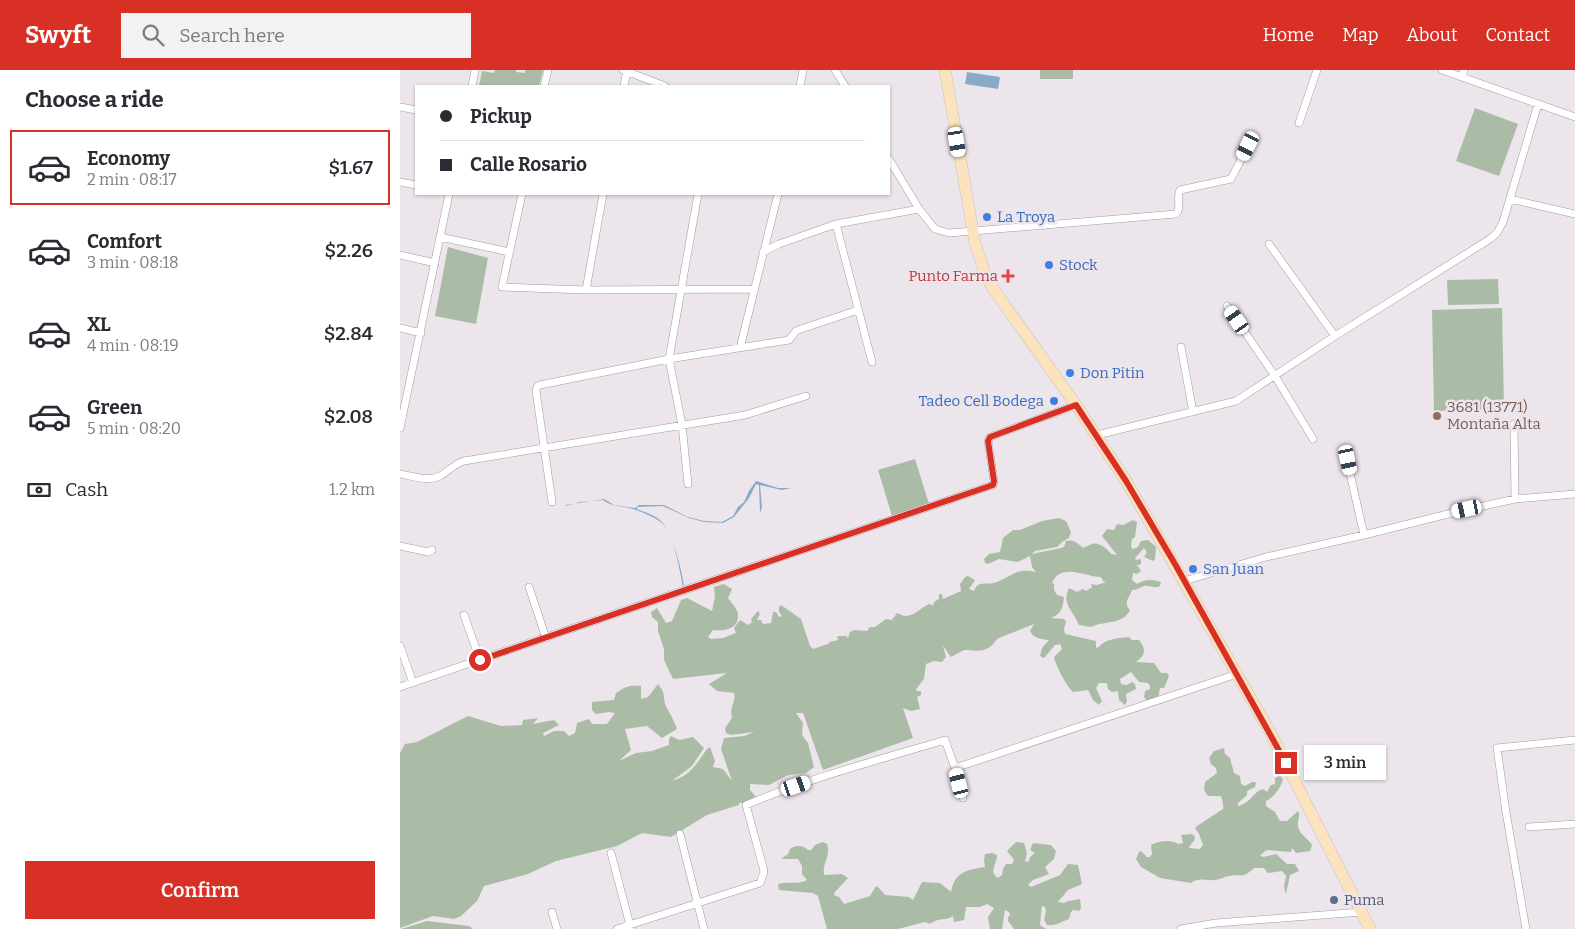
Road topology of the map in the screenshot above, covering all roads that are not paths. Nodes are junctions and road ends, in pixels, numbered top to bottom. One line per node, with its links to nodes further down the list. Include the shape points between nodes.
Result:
1 (475, 70): 10 (street)
2 (548, 70): 11 (street)
3 (626, 70): 12 (street); 13 (street)
4 (803, 70): 14 (street)
5 (835, 70): 15 (street)
6 (945, 70): 34 (main road)
7 (1317, 70): 20 (street)
8 (1442, 70): 9 (street)
9 (1463, 74): 16 (street)
10 (472, 85)
11 (544, 85)
12 (624, 85)
13 (663, 85)
14 (800, 85)
15 (844, 85)
16 (1538, 104): 19 (street); 30 (street)
17 (400, 107): 18 (street)
18 (415, 110)
19 (1575, 117)
20 (1298, 123)
21 (1248, 146): 34 (street, via 1231,179 1180,190 1176,214)
22 (890, 161): 31 (street)
23 (400, 182): 24 (street)
24 (415, 185)
25 (449, 195): 35 (street)
26 (522, 195): 39 (street)
27 (602, 195): 45 (street)
28 (698, 195): 43 (street)
29 (778, 195): 36 (street)
30 (1510, 200): 32 (street); 50 (street, via 1500,229 1490,239)
31 (919, 209): 33 (street); 34 (street, via 935,229 942,232)
32 (1575, 214)
33 (836, 224): 37 (street); 47 (street)
34 (973, 231): 58 (main road, via 990,282)
35 (440, 237): 39 (street); 42 (street)
36 (768, 237): 37 (street, via 772,243); 40 (street)
37 (778, 244): 40 (street)
38 (1269, 244): 50 (street)
39 (510, 252): 45 (street, via 502,287)
40 (763, 252): 44 (street)
41 (400, 255): 42 (street)
42 (435, 263): 49 (street)
43 (681, 289): 44 (street); 45 (street); 53 (street)
44 (754, 289): 51 (street)
45 (586, 290)
46 (1227, 306): 55 (street)
47 (858, 310): 51 (street, via 801,329 788,340); 54 (street)
48 (400, 328): 49 (street)
49 (421, 333): 57 (street)
50 (1334, 336): 55 (street)
51 (740, 348): 53 (street)
52 (1181, 348): 59 (street)
53 (669, 359): 61 (street); 65 (street, via 537,387)
54 (872, 362)
55 (1275, 376): 59 (street, via 1236,401); 64 (street)
56 (806, 396): 61 (street, via 745,414)
57 (403, 403): 62 (street)
58 (1076, 405): 63 (main road); 78 (street, via 990,437 993,485)
59 (1193, 412): 63 (street)
60 (1514, 424): 70 (street)
61 (682, 425): 65 (street); 68 (street)
62 (400, 428)
63 (1097, 435): 75 (main road)
64 (1313, 439)
65 (544, 448): 67 (street, via 464,461 435,478); 71 (street)
66 (1348, 460): 72 (street)
67 (400, 474)
68 (688, 484)
69 (1575, 494): 70 (street)
70 (1515, 499): 72 (street)
71 (552, 502)
72 (1364, 535): 75 (street, via 1266,557)
73 (400, 546): 74 (street)
74 (432, 550)
75 (1184, 581): 81 (main road)
76 (528, 587): 78 (street)
77 (464, 615): 80 (street)
78 (546, 638): 80 (street)
79 (400, 646): 82 (street)
80 (480, 660): 82 (street)
81 (1237, 674): 85 (street); 93 (main road)
82 (413, 683): 83 (street)
83 (400, 687)
84 (1575, 740): 100 (street, via 1497,748)
85 (955, 768): 86 (street); 91 (street, via 945,740 812,780 746,805 763,867 762,880)
86 (963, 798)
87 (1575, 824): 88 (street)
88 (1529, 827)
89 (680, 834): 91 (street)
90 (611, 853): 94 (street)
91 (697, 904): 94 (street); 97 (street)
92 (552, 912): 95 (street)
93 (1362, 912): 98 (street); 99 (main road)
94 (630, 927): 96 (street)
95 (557, 929)
96 (617, 929)
97 (704, 929)
98 (1181, 929)
99 (1370, 929)
100 (1526, 929)

